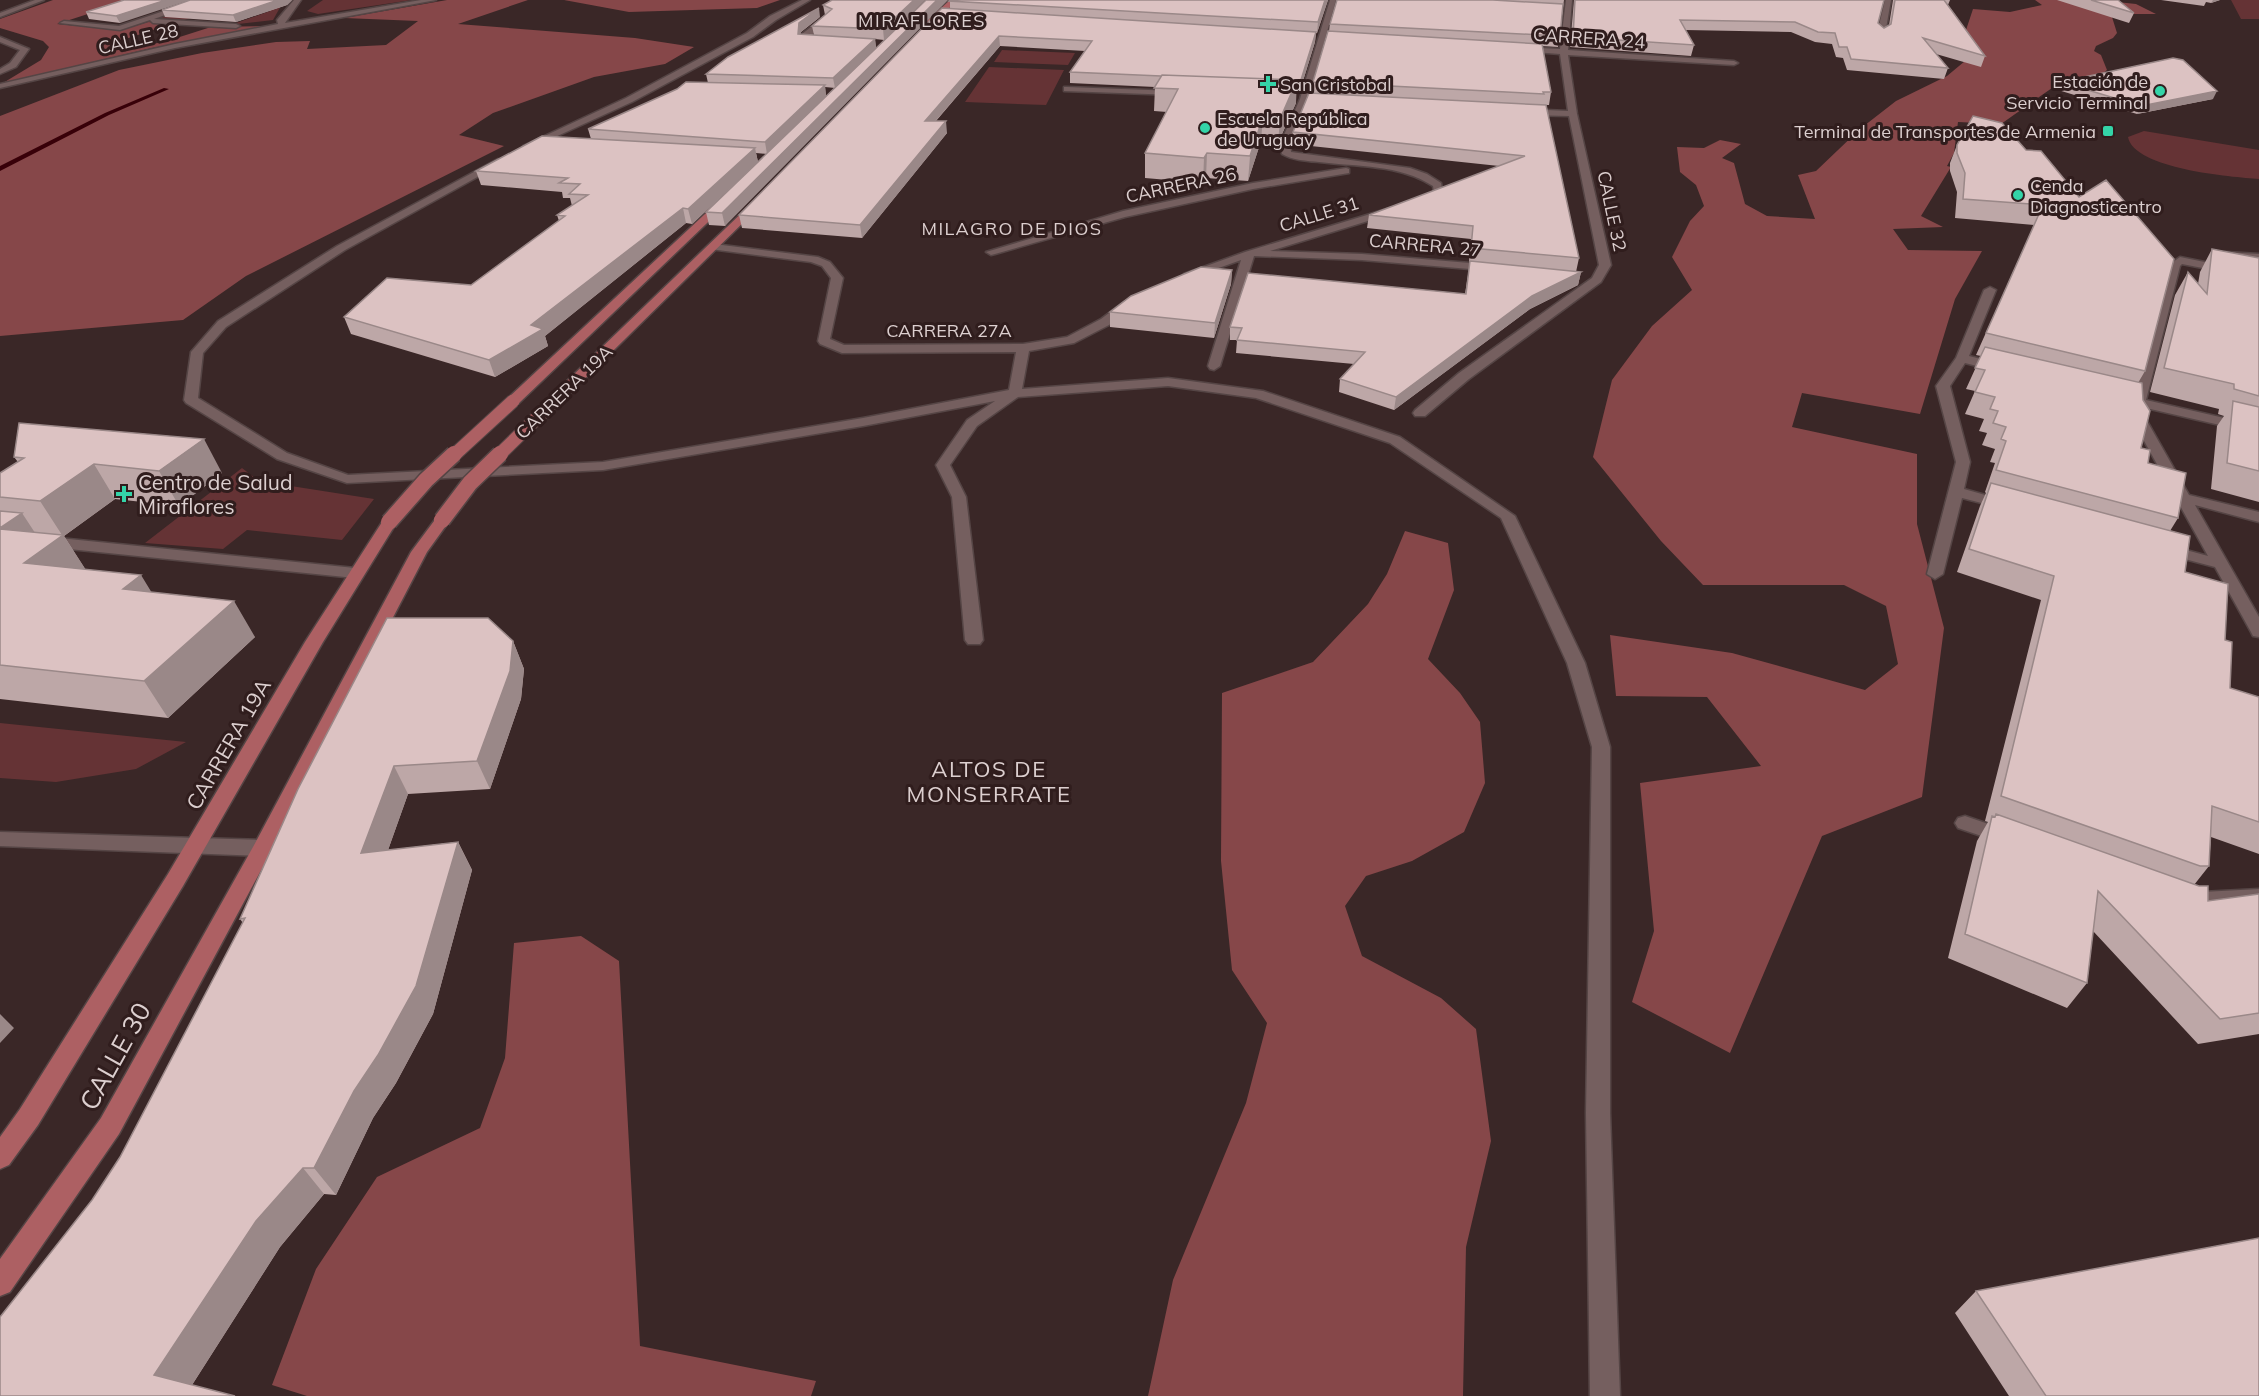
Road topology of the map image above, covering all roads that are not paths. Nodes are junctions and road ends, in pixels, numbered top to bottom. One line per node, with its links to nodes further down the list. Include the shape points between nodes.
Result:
1 (41, 0): 13 (street)
2 (204, 0): 17 (street)
3 (298, 0): 18 (street)
4 (433, 0): 18 (street)
5 (954, 0): 12 (main road)
6 (1333, 0): 22 (street, CALLE 31)
7 (1569, 0): 11 (street, CALLE 32)
8 (1888, 0): 20 (street)
9 (810, 2): 38 (street, via 773,18 750,35 629,100)
10 (1558, 10): 11 (street)
11 (1569, 10): 27 (street, CALLE 32)
12 (939, 14): 14 (street); 19 (main road)
13 (0, 15)
14 (950, 15)
15 (85, 16): 17 (street, via 64,23 120,28)
16 (827, 19): 25 (street, via 804,40)
17 (143, 20): 18 (street, via 226,27)
18 (281, 24): 30 (street, CALLE 28)
19 (924, 30)
20 (1881, 34)
21 (1312, 36): 22 (street)
22 (1323, 37): 23 (street); 34 (street, CALLE 31)
23 (1335, 38)
24 (0, 39): 29 (street, via 25,49 13,65)
25 (833, 42)
26 (1507, 48): 27 (street, CARRERA 24)
27 (1564, 52): 28 (street, CARRERA 24); 37 (street, CALLE 32)
28 (1734, 63)
29 (0, 72)
30 (0, 86)
31 (1067, 89): 32 (street)
32 (1186, 94)
33 (1292, 98): 34 (street)
34 (1304, 99): 35 (street); 40 (street, CALLE 31, via 1285,144 1287,154 1308,160)
35 (1316, 99)
36 (1515, 111): 37 (street)
37 (1573, 114): 53 (street, CALLE 32, via 1605,265)
38 (536, 142): 39 (street); 61 (street, via 342,248 222,324 197,352 191,400 282,456 347,478 603,466)
39 (558, 144)
40 (1383, 166): 43 (street, CALLE 31, via 1420,173 1438,185 1439,194); 46 (street, CARRERA 26, via 1274,182 1123,214)
41 (736, 192): 73 (main road, CARRERA 19A, bridge, via 426,480 389,522)
42 (768, 192): 45 (main road, CARRERA 19A)
43 (1409, 206)
44 (1398, 209): 47 (street, CALLE 31)
45 (714, 247): 57 (street, CARRERA 27A, via 792,255 826,264 837,278 824,341 842,349); 81 (main road, CARRERA 19A, bridge, via 471,483 442,520 419,552)
46 (991, 252)
47 (1249, 254): 50 (street, CARRERA 27, via 1362,257); 54 (street); 59 (street)
48 (2259, 257): 49 (street, via 2209,254)
49 (2180, 260): 51 (street); 63 (street, via 2167,291)
50 (1502, 269)
51 (2259, 276)
52 (1573, 278): 53 (street)
53 (1597, 280): 64 (street, CALLE 32, via 1464,376)
54 (1174, 281)
55 (1990, 290): 58 (street)
56 (1144, 295): 57 (street, CARRERA 27A, via 1070,340)
57 (1023, 348): 61 (street)
58 (1962, 358): 60 (street); 66 (street, via 1943,386 1963,462)
59 (1214, 366)
60 (2017, 372)
61 (1015, 393): 76 (street, via 972,423 943,465 959,497); 86 (street, via 1168,382 1258,394 1395,440 1507,516 1576,663 1601,747 1598,1113)
62 (2116, 397): 63 (street)
63 (2139, 402): 65 (street); 67 (street, via 2140,422)
64 (1420, 413)
65 (2259, 430)
66 (1958, 492): 68 (street); 74 (street)
67 (2183, 498): 69 (street); 72 (street)
68 (2015, 508)
69 (2259, 517)
70 (0, 537): 73 (street)
71 (2152, 545): 72 (street)
72 (2220, 564): 75 (street)
73 (355, 573): 80 (main road, CARRERA 19A)
74 (1935, 574)
75 (2259, 633)
76 (975, 640)
77 (1965, 823): 79 (street)
78 (0, 839): 80 (street)
79 (2018, 842)
80 (196, 846): 81 (street); 84 (main road, CALLE 30, via 29,1117)
81 (262, 848): 85 (main road, CALLE 30, via 110,1126)
82 (2168, 897): 83 (street, via 2179,901)
83 (2259, 897)
84 (0, 1157)
85 (0, 1282)
86 (1605, 1396)

